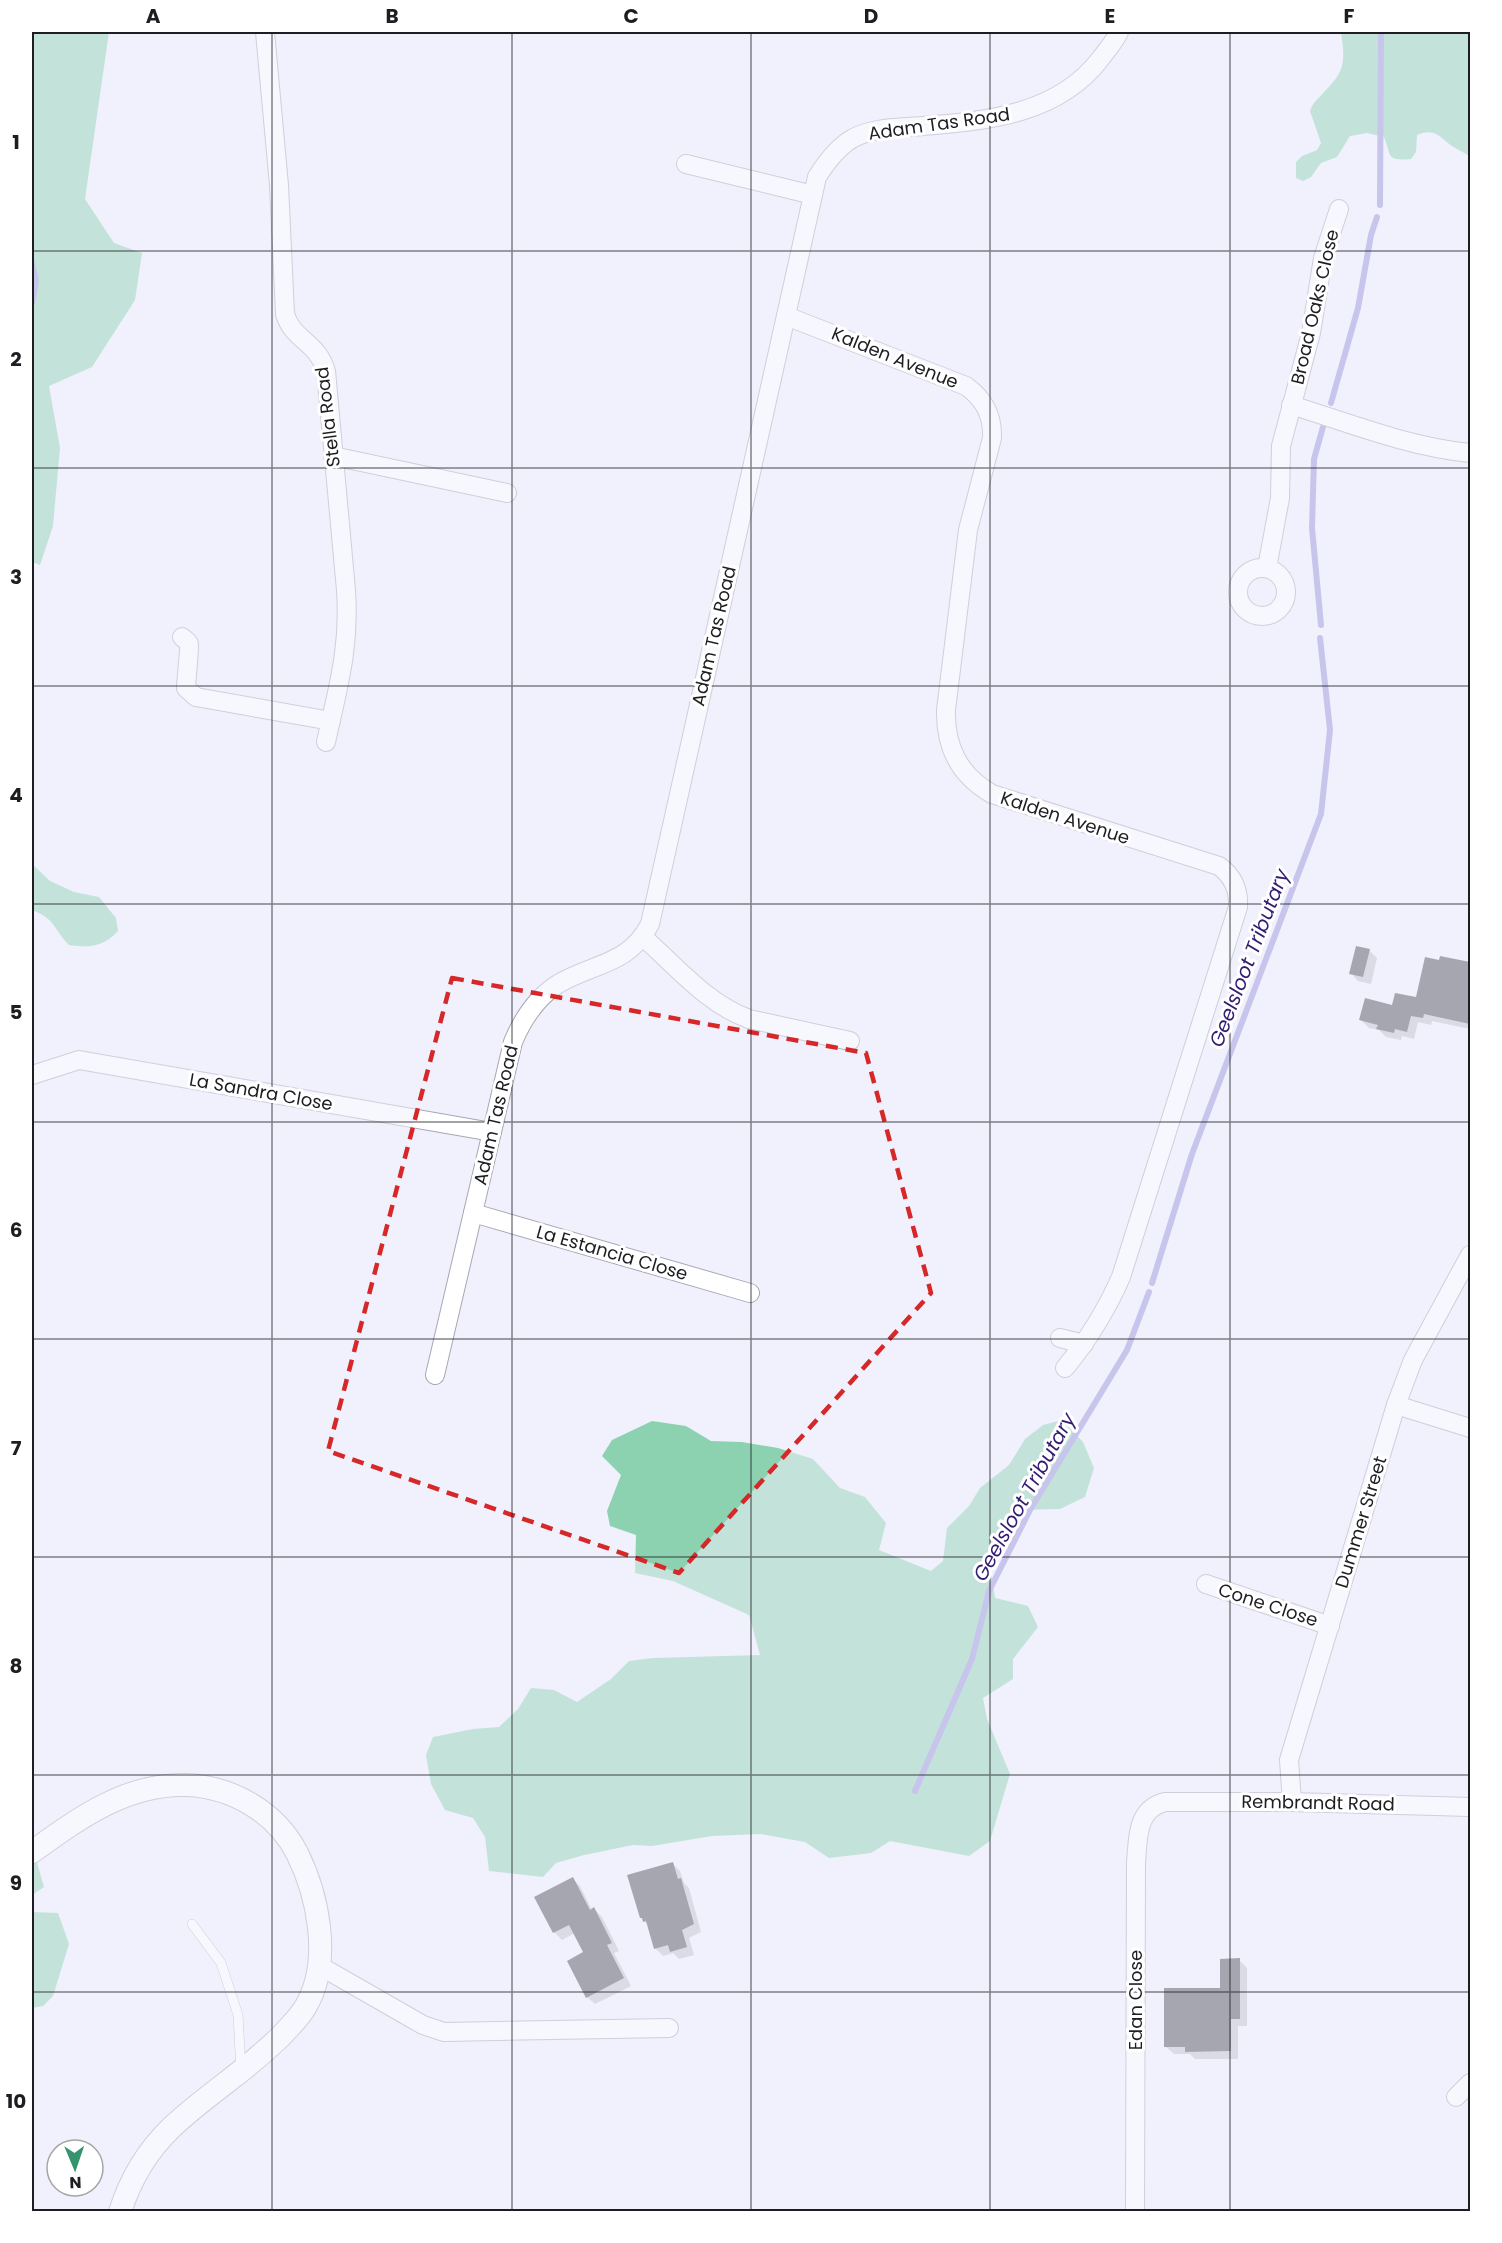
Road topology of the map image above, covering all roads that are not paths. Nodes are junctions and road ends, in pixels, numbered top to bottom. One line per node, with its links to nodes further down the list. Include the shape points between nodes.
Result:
1 (265, 32): 9 (street, Stella Road, via 279,185 285,314 292,329 323,362)
2 (1119, 32): 4 (street, Adam Tas Road, via 1080,82 1025,110 976,122 884,129 848,141 825,164)
3 (686, 164): 4 (street)
4 (813, 195): 6 (street, Adam Tas Road)
5 (1340, 209): 7 (street, Broad Oaks Close, via 1323,258 1311,333)
6 (786, 316): 15 (street, Adam Tas Road, via 650,924); 23 (street, Kalden Avenue, via 966,386 987,409 992,438 968,530 946,710 946,734 961,768 980,788 1005,799 1219,866 1237,890 1238,907 1121,1277)
7 (1291, 405): 8 (street, Broad Oaks Close, via 1402,439); 11 (street, Broad Oaks Close, via 1281,446 1280,498)
8 (1470, 453)
9 (333, 456): 10 (street); 13 (street, Stella Road, via 348,615 345,657)
10 (507, 494)
11 (1267, 568)
12 (182, 637): 13 (street, via 190,648 186,688 196,697)
13 (331, 720): 14 (street, Stella Road)
14 (326, 742)
15 (643, 937): 16 (street, via 715,1002 736,1015); 18 (street, Adam Tas Road, via 621,956 560,983 526,1014 513,1042)
16 (850, 1041)
17 (32, 1075): 18 (street, La Sandra Close, via 79,1060)
18 (492, 1132): 19 (street, Adam Tas Road)
19 (473, 1212): 21 (street, La Estancia Close); 25 (street, Adam Tas Road)
20 (1470, 1255): 26 (street, Dummer Street, via 1413,1360)
21 (750, 1293)
22 (1060, 1338): 23 (street)
23 (1084, 1344): 24 (street, Kalden Avenue)
24 (1065, 1368)
25 (435, 1375)
26 (1396, 1405): 27 (street); 29 (street, Dummer Street)
27 (1470, 1428)
28 (1206, 1584): 29 (street, Cone Close)
29 (1330, 1626): 31 (street, Dummer Street, via 1289,1760)
30 (1164, 1802): 31 (street, Rembrandt Road); 41 (street, Edan Close, via 1144,1815 1138,1833)
31 (1292, 1802): 32 (street, Rembrandt Road)
32 (1470, 1807)
33 (32, 1852): 35 (street, via 85,1815 145,1789 192,1785 245,1800 284,1833 305,1869 316,1904)
34 (192, 1924): 37 (lane, via 221,1963 238,2015)
35 (320, 1966): 36 (street, via 423,2025 444,2032); 37 (street, via 306,2008)
36 (669, 2028)
37 (242, 2072): 40 (street, via 185,2116 158,2143 134,2178)
38 (1470, 2083): 39 (street)
39 (1456, 2097)
40 (120, 2211)
41 (1135, 2211)

